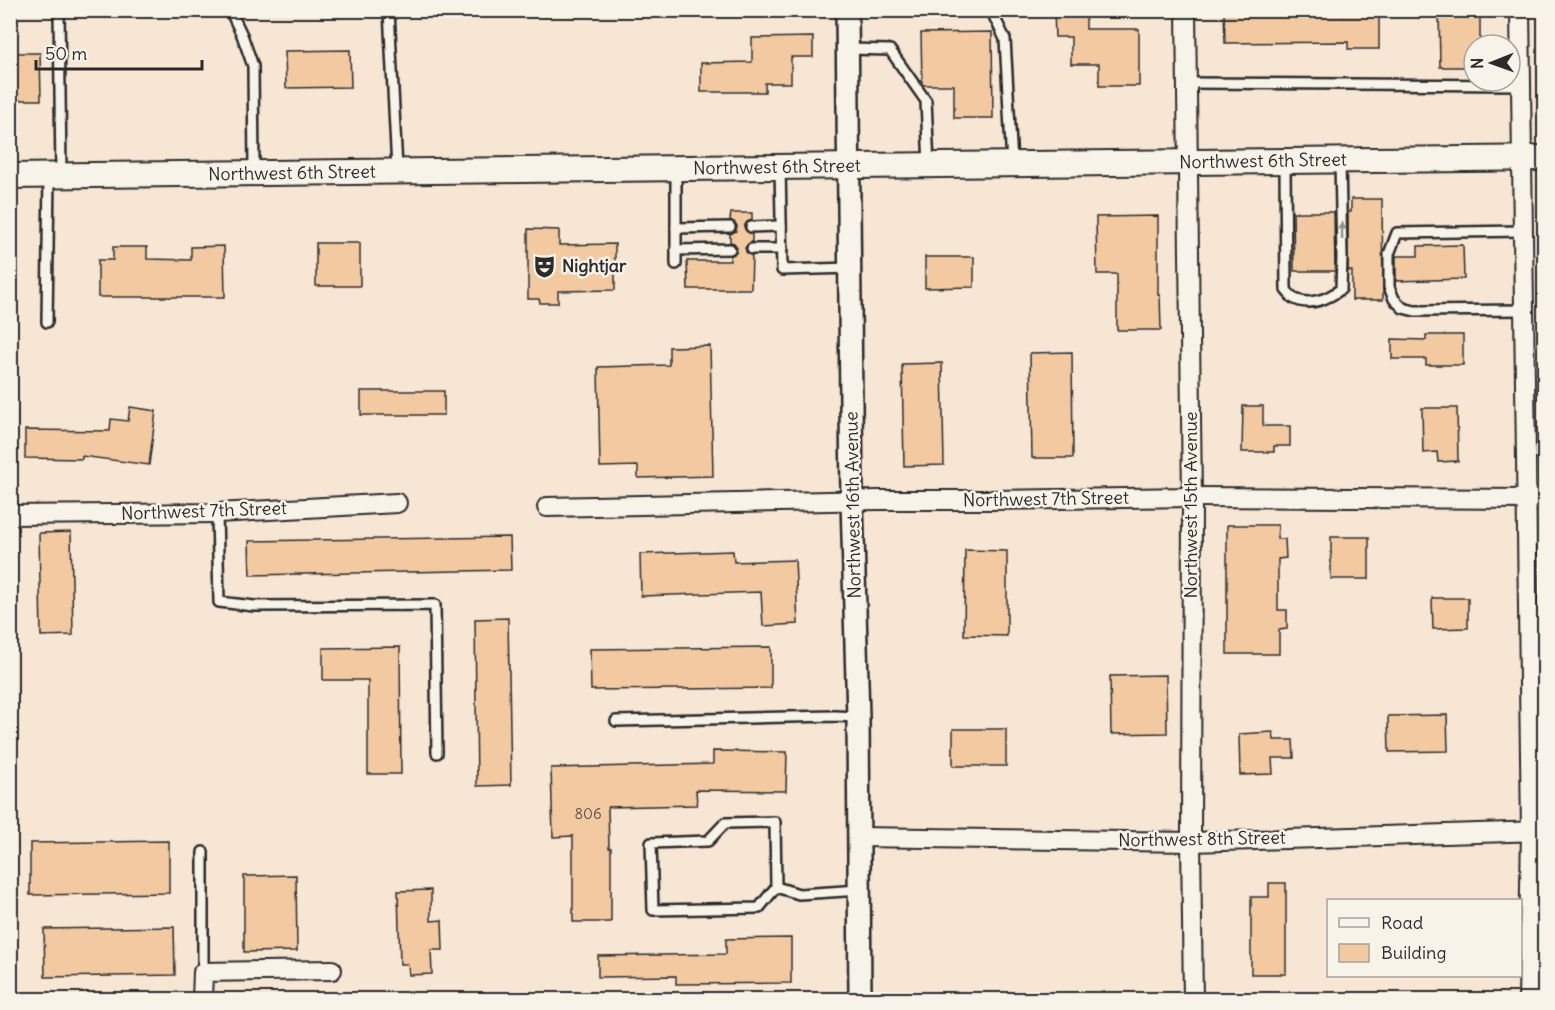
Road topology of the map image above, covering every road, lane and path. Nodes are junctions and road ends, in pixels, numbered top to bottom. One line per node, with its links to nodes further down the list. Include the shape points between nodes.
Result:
1 (59, 10): 25 (lane)
2 (230, 10): 23 (lane, via 253,66)
3 (388, 10): 22 (lane)
4 (847, 10): 9 (street, Northwest 16th Avenue)
5 (991, 10): 17 (lane, via 1005,39)
6 (1186, 10): 10 (street, Northwest 15th Avenue)
7 (1520, 10): 8 (street)
8 (1520, 33)
9 (848, 49): 18 (lane, via 890,50 920,92 926,101); 19 (street, Northwest 16th Avenue)
10 (1186, 83): 11 (lane); 16 (street, Northwest 15th Avenue)
11 (1462, 85)
12 (1521, 93): 13 (street)
13 (1533, 158): 14 (main road, Northwest 6th Street); 30 (street)
14 (1340, 160): 15 (main road, Northwest 6th Street); 15 (lane, one-way to 14, via 1286,290 1293,298 1310,302 1341,290)
15 (1285, 161): 16 (main road, Northwest 6th Street)
16 (1187, 162): 17 (main road, Northwest 6th Street); 39 (street, Northwest 15th Avenue)
17 (1012, 164): 18 (main road, Northwest 6th Street)
18 (929, 165): 19 (main road, Northwest 6th Street)
19 (849, 166): 20 (main road, Northwest 6th Street); 36 (street, Northwest 16th Avenue)
20 (780, 167): 21 (main road, Northwest 6th Street); 26 (lane)
21 (676, 168): 22 (main road, Northwest 6th Street); 29 (lane)
22 (397, 172): 23 (main road, Northwest 6th Street)
23 (254, 174): 25 (main road, Northwest 6th Street)
24 (10, 176): 25 (main road, Northwest 6th Street)
25 (55, 176): 38 (lane)
26 (781, 226): 28 (lane); 33 (lane)
27 (730, 227): 29 (lane)
28 (752, 227)
29 (676, 228): 34 (lane)
30 (1522, 231): 37 (street); 37 (lane, via 1397,233 1389,254 1389,287 1403,308 1415,311)
31 (730, 249): 34 (lane)
32 (752, 249): 33 (lane)
33 (782, 249): 36 (lane, via 782,270)
34 (676, 250): 35 (lane)
35 (676, 264)
36 (850, 268): 41 (street, Northwest 16th Avenue)
37 (1523, 310): 42 (street)
38 (47, 322)
39 (1192, 497): 41 (street, Northwest 7th Street); 42 (street, Northwest 7th Street); 52 (street, Northwest 15th Avenue)
40 (1545, 499): 42 (street, Northwest 7th Street)
41 (852, 500): 44 (street, Northwest 7th Street); 47 (street, Northwest 16th Avenue)
42 (1526, 500): 50 (street)
43 (397, 502): 45 (street, Northwest 7th Street)
44 (547, 507)
45 (217, 513): 46 (street, Northwest 7th Street); 49 (lane, via 219,602 254,606 435,605)
46 (10, 515)
47 (858, 717): 48 (lane); 51 (street, Northwest 16th Avenue)
48 (616, 721)
49 (437, 753)
50 (1538, 831): 52 (street, Northwest 8th Street); 61 (street)
51 (859, 837): 52 (street, Northwest 8th Street); 55 (street, Northwest 16th Avenue)
52 (1191, 842): 60 (street, Northwest 15th Avenue)
53 (204, 852): 57 (lane)
54 (776, 887): 54 (lane, via 775,822 725,823 708,841 651,843 653,910 759,908); 55 (lane, via 799,894)
55 (860, 890): 59 (street, Northwest 16th Avenue)
56 (332, 970): 57 (street)
57 (203, 972): 58 (street)
58 (202, 999)
59 (860, 999)
60 (1193, 999)
61 (1527, 999)

